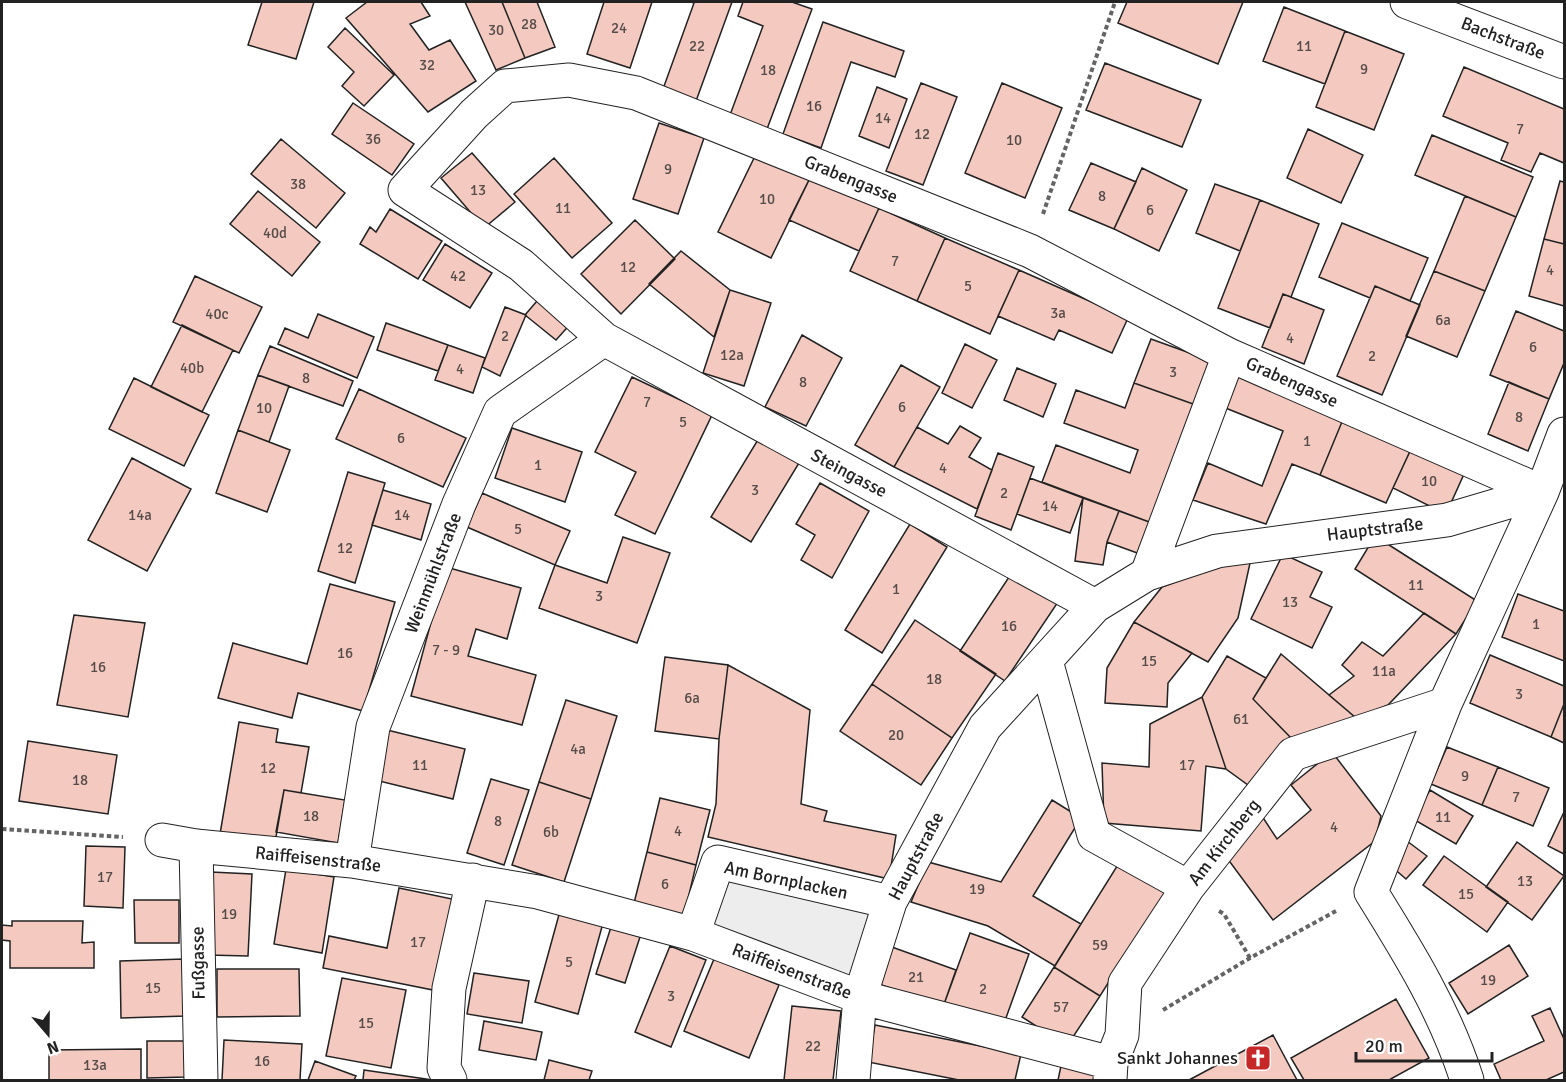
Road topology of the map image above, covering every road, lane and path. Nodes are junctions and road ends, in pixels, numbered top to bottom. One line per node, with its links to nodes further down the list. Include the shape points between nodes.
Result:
1 (1115, 2): 4 (path)
2 (1407, 2): 3 (street, Bachstraße)
3 (1564, 62)
4 (1030, 251): 5 (street, Grabengasse, via 636,93 569,80 505,86 405,190 521,265); 6 (street, Grabengasse)
5 (603, 339): 10 (street, Steingasse); 16 (street, Weinmühlstraße, via 500,412 459,504 373,727)
6 (1229, 355): 8 (street, Grabengasse); 9 (street)
7 (1564, 434): 8 (street)
8 (1542, 492): 9 (street, Hauptstraße, via 1447,520 1217,550); 12 (street)
9 (1147, 574): 10 (street, Hauptstraße)
10 (1095, 606): 11 (street, Hauptstraße)
11 (1046, 661): 18 (street, via 1094,835); 20 (street, Hauptstraße, via 985,727)
12 (1445, 704): 18 (street, Am Kirchberg, via 1293,753); 19 (street)
13 (2, 829): 14 (path)
14 (162, 840): 15 (street, Raiffeisenstraße)
15 (196, 846): 16 (street, Raiffeisenstraße); 26 (street, Fußgasse)
16 (352, 861): 17 (street, Raiffeisenstraße)
17 (473, 880): 22 (street, Raiffeisenstraße, via 538,892); 27 (street, via 449,988 444,1068)
18 (1188, 887): 25 (street, Am Kirchberg, via 1125,983)
19 (1371, 892): 23 (path); 29 (street, via 1418,967)
20 (890, 902): 22 (street, Am Bornplacken, via 718,862); 24 (street, Hauptstraße)
21 (1224, 914): 23 (path)
22 (693, 934): 24 (street, Raiffeisenstraße)
23 (1250, 958): 25 (path)
24 (860, 997): 25 (street, Raiffeisenstraße); 28 (street, Hauptstraße)
25 (1114, 1060)
26 (201, 1080)
27 (450, 1080)
28 (852, 1080)
29 (1467, 1080)

